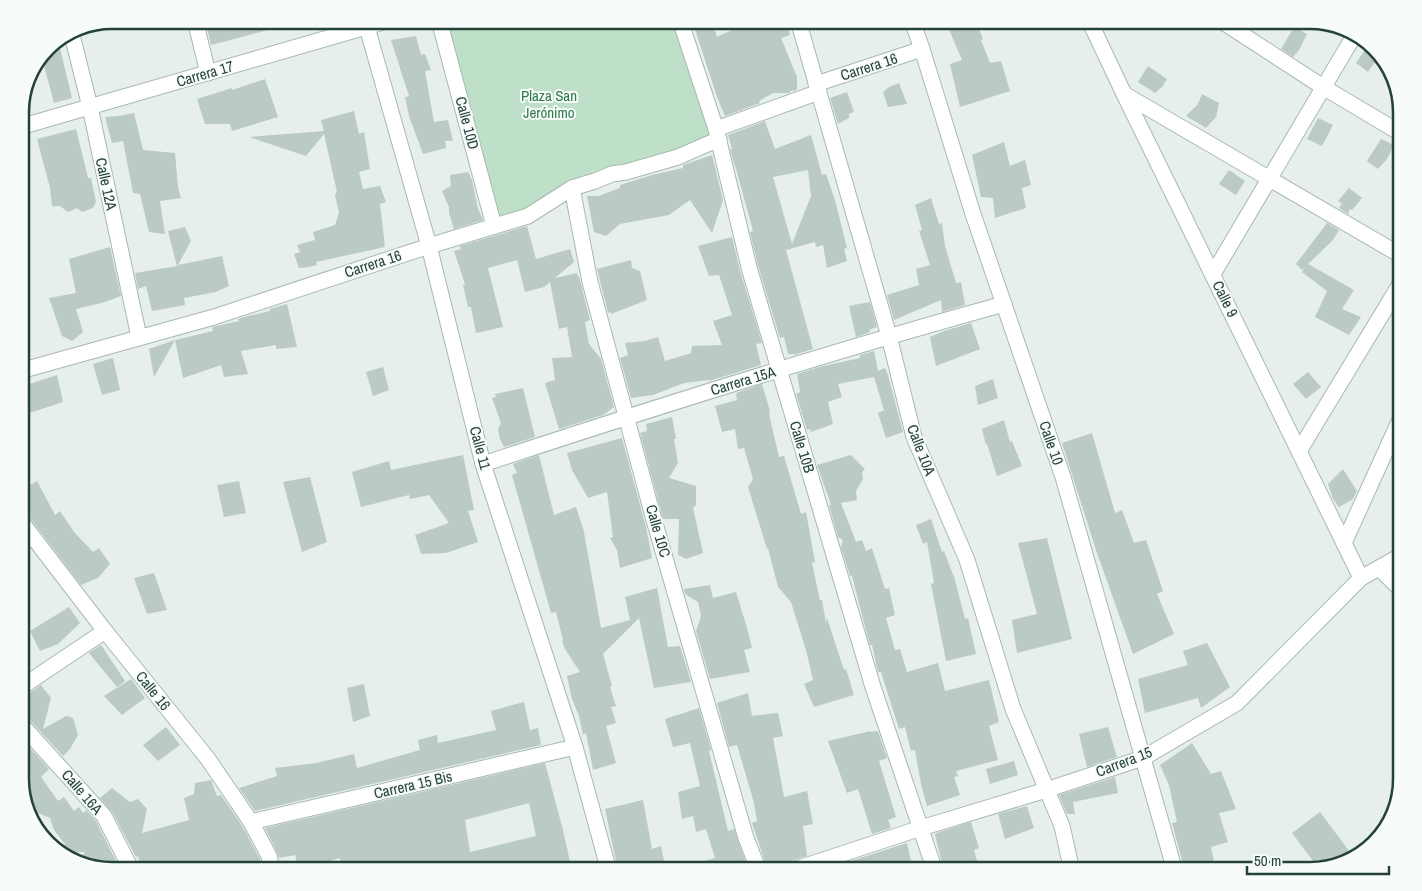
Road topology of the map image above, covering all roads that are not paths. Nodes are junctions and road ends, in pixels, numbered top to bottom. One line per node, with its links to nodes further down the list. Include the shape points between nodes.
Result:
1 (198, 29): 13 (street)
2 (347, 29): 13 (street, Carrera 17)
3 (368, 29): 24 (street, Calle 11)
4 (441, 29): 23 (street, Calle 10D)
5 (683, 29): 20 (street, Calle 10B)
6 (801, 29): 15 (street, Calle 10A)
7 (915, 29): 12 (street, Calle 10)
8 (1093, 29): 16 (street, Calle 9)
9 (1234, 29): 14 (street)
10 (73, 39): 17 (street, Calle 12A)
11 (1351, 40): 14 (street)
12 (922, 49): 15 (street, Carrera 16); 28 (street, Calle 10)
13 (208, 73): 17 (street, Carrera 17)
14 (1323, 87): 19 (street); 21 (street)
15 (817, 88): 20 (street, Carrera 16); 29 (street, Calle 10A)
16 (1124, 94): 21 (street); 26 (street, Calle 9)
17 (90, 107): 18 (street, Carrera 17); 30 (street, Calle 12A)
18 (29, 124)
19 (1393, 129)
20 (717, 134): 22 (street, Carrera 16, via 678,157); 32 (street, Calle 10B, via 750,271)
21 (1269, 179): 25 (street); 26 (street)
22 (572, 188): 23 (street, Carrera 16, via 528,216); 33 (street, Calle 10C, via 590,282)
23 (494, 226): 24 (street, Carrera 16)
24 (429, 246): 30 (street, Carrera 16, via 214,317); 36 (street, Calle 11)
25 (1393, 251)
26 (1212, 274): 35 (street, Calle 9)
27 (1393, 296): 35 (street)
28 (1004, 304): 29 (street, Carrera 15A); 47 (street, Calle 10, via 1063,477)
29 (889, 336): 32 (street, Carrera 15A); 48 (street, Calle 10A, via 914,437 967,560 1013,709)
30 (139, 337): 31 (street, Carrera 16)
31 (29, 368)
32 (779, 370): 33 (street, Carrera 15A); 50 (street, Calle 10B, via 873,687)
33 (626, 417): 36 (street, Carrera 15A); 54 (street, Calle 10C, via 743,829)
34 (1393, 435): 38 (street)
35 (1299, 451): 38 (street, Calle 9)
36 (483, 464): 46 (street, Calle 11)
37 (29, 532): 43 (street, Calle 16)
38 (1344, 542): 41 (street, Calle 9)
39 (1393, 560): 40 (street, Carrera 15)
40 (1378, 568): 41 (street, Carrera 15); 42 (street)
41 (1361, 578): 47 (street, Carrera 15, via 1238,703)
42 (1393, 582)
43 (105, 631): 44 (street); 49 (street, Calle 16, via 208,759)
44 (29, 682)
45 (29, 733): 51 (street, Calle 16A, via 104,816)
46 (575, 747): 49 (street, Carrera 15 Bis); 53 (street, Calle 11)
47 (1143, 758): 48 (street, Carrera 15); 58 (street, Calle 10)
48 (1046, 790): 50 (street, Carrera 15); 57 (street, Calle 10A, via 1062,826)
49 (251, 822): 52 (street, Calle 16)
50 (922, 828): 55 (street, Carrera 15); 56 (street, Calle 10B)
51 (127, 862)
52 (270, 862)
53 (607, 862)
54 (756, 862)
55 (818, 862)
56 (932, 862)
57 (1070, 862)
58 (1172, 862)

